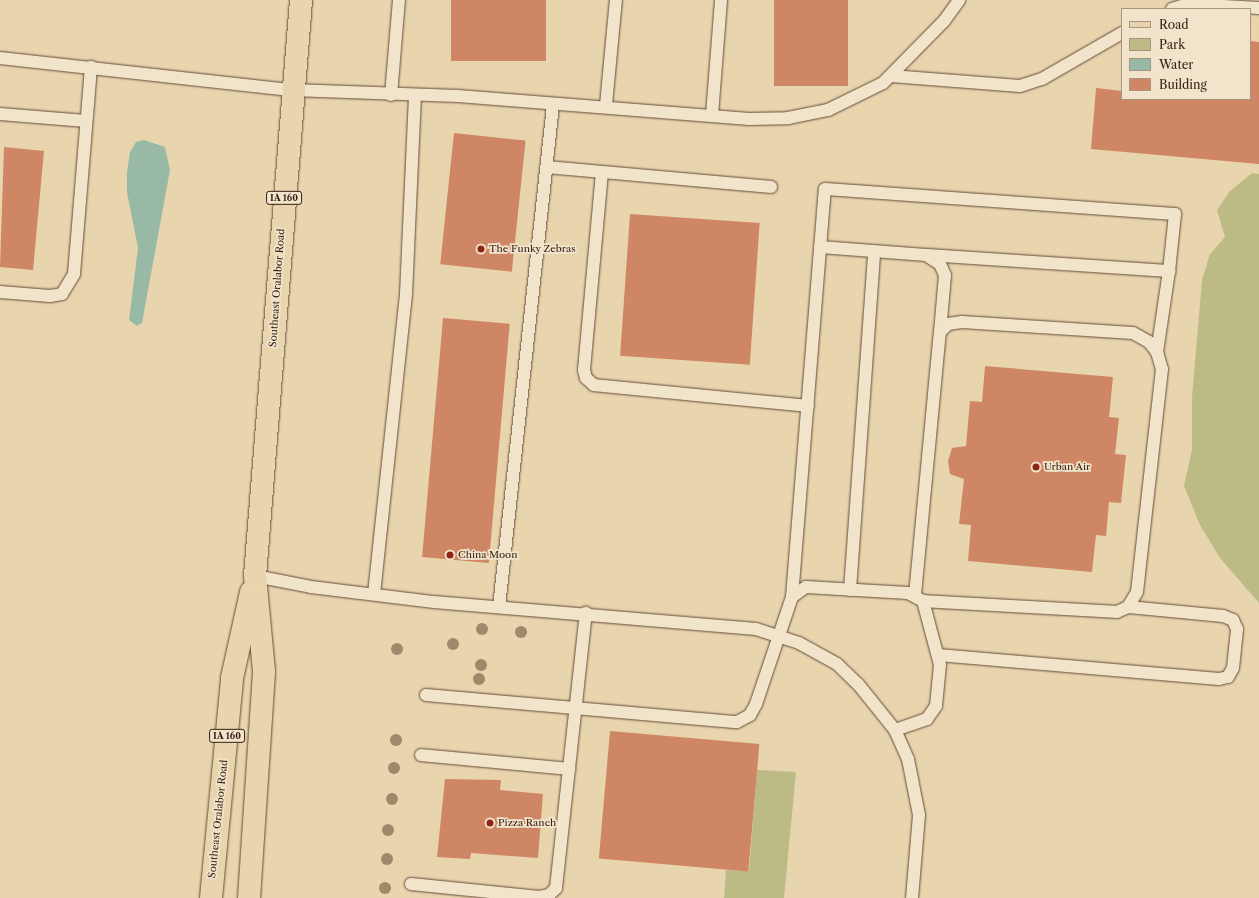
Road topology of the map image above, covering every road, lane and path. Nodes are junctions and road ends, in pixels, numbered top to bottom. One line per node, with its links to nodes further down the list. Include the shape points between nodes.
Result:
1 (301, 0): 12 (main road, Southeast Oralabor Road / IA 160)
2 (399, 0): 13 (lane)
3 (616, 0): 16 (lane)
4 (721, 0): 18 (lane)
5 (959, 0): 11 (lane)
6 (1175, 8): 7 (lane, via 1188,4)
7 (1259, 8)
8 (1121, 34): 11 (lane, via 1042,79 1020,86)
9 (0, 58): 10 (lane)
10 (91, 67): 12 (lane); 19 (lane)
11 (891, 76): 18 (lane, via 855,99 828,110 788,118)
12 (292, 90): 13 (lane); 31 (main road, Southeast Oralabor Road / IA 160)
13 (391, 95): 14 (lane)
14 (415, 95): 15 (lane); 33 (lane, via 406,294)
15 (553, 105): 16 (lane); 20 (lane)
16 (606, 105): 18 (lane)
17 (0, 114): 19 (lane)
18 (712, 115)
19 (86, 121): 27 (lane, via 74,274 69,286 62,294 50,296)
20 (547, 167): 21 (lane); 36 (lane)
21 (602, 172): 22 (lane); 30 (lane, via 584,370 586,378 594,385)
22 (771, 187)
23 (820, 247): 24 (lane); 26 (lane, via 825,189 833,189 1175,214); 30 (lane)
24 (874, 252): 25 (lane); 32 (lane)
25 (926, 255): 26 (lane); 28 (lane, via 940,264 945,275)
26 (1169, 271): 29 (lane)
27 (0, 292)
28 (940, 332): 29 (lane, via 948,324 962,322 1133,334 1149,342); 35 (lane)
29 (1157, 352): 37 (lane, via 1162,369 1137,592)
30 (808, 406): 34 (lane)
31 (255, 576): 33 (lane); 47 (main road, Southeast Oralabor Road / IA 160, via 232,678); 48 (main road, Southeast Oralabor Road / IA 160, via 264,671)
32 (850, 590): 34 (lane, via 806,587); 35 (lane)
33 (374, 594): 36 (lane)
34 (792, 596): 39 (lane)
35 (919, 598): 37 (lane, via 1117,612); 40 (lane)
36 (499, 607): 38 (lane)
37 (1128, 607): 40 (lane, via 1233,620 1237,629 1233,668 1228,677 1219,680)
38 (586, 613): 39 (lane, via 756,629); 42 (lane)
39 (780, 637): 42 (lane, via 756,704 750,715 737,722); 43 (lane, via 837,664 878,706)
40 (938, 656): 43 (lane, via 936,706 927,719)
41 (426, 695): 42 (lane)
42 (576, 708): 45 (lane)
43 (895, 730): 49 (lane, via 908,760 919,815)
44 (422, 755): 45 (lane)
45 (569, 769): 46 (lane, via 556,888 548,895)
46 (411, 884)
47 (210, 898)
48 (249, 898)
49 (912, 898)

